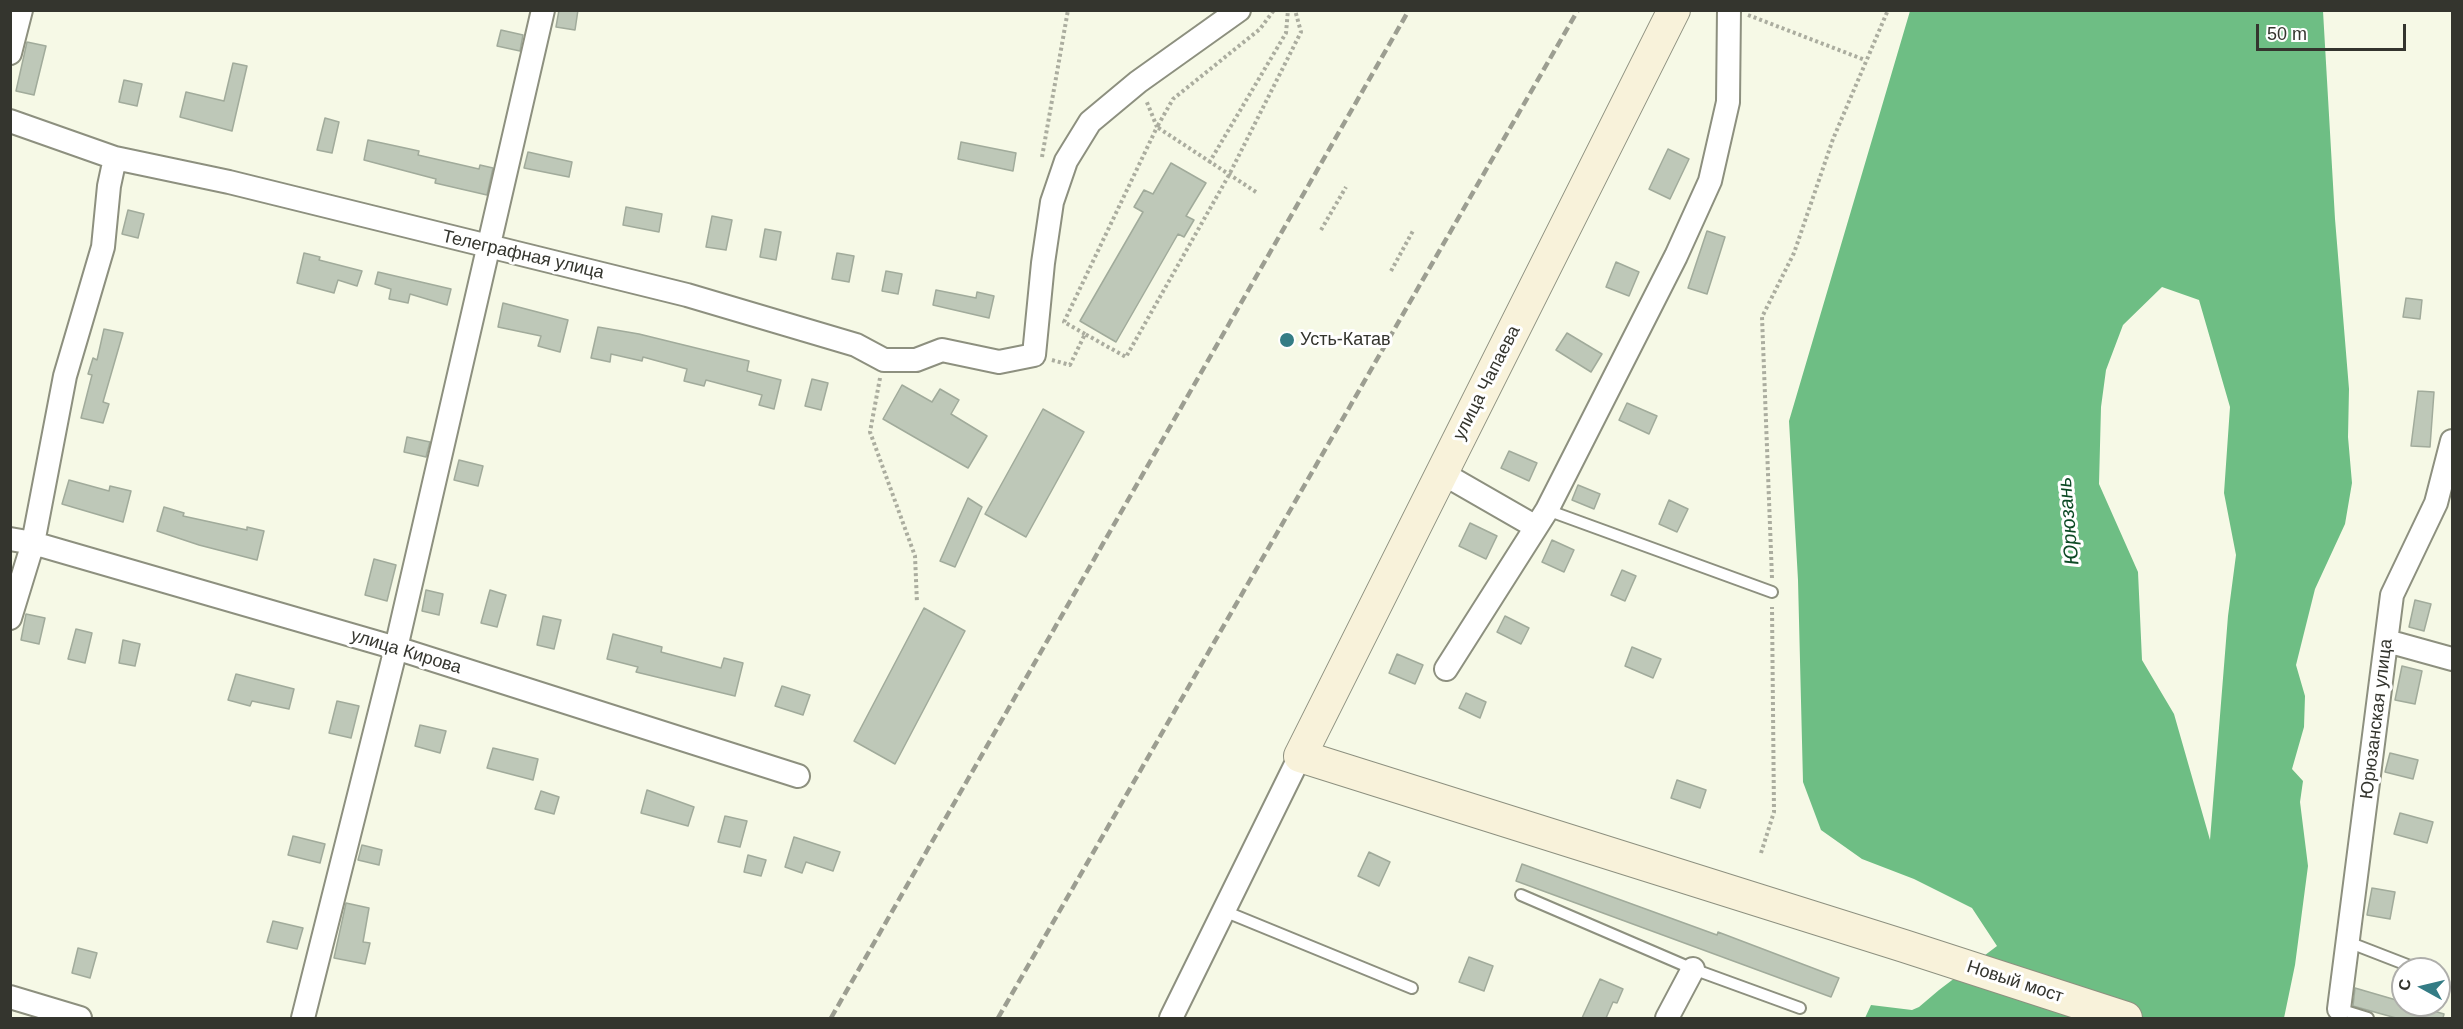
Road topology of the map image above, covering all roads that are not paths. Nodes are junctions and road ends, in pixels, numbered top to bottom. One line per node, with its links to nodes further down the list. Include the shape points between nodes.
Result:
1 (21, 10): 6 (street)
2 (543, 10): 9 (street)
3 (1239, 10): 9 (street, Телеграфная улица, via 1138,82 1090,122 1066,161 1042,263 1034,355 999,362 942,350 916,360 884,360 856,345 710,301)
4 (1674, 10): 11 (main road, улица Чапаева)
5 (1738, 13): 12 (street, via 1728,102 1710,182)
6 (10, 53)
7 (10, 121): 8 (street, Телеграфная улица)
8 (115, 158): 9 (street, Телеграфная улица, via 230,182); 14 (street, via 103,247 65,376)
9 (489, 248): 18 (street)
10 (2452, 441): 17 (street, Юрюзанская улица, via 2436,503 2392,595)
11 (1442, 474): 12 (street); 21 (main road, улица Чапаева)
12 (1541, 519): 15 (lane); 20 (street)
13 (10, 539): 14 (street, улица Кирова)
14 (33, 543): 16 (street); 18 (street, улица Кирова)
15 (1772, 592)
16 (10, 618)
17 (2387, 641): 19 (street); 25 (street, Юрюзанская улица)
18 (396, 648): 22 (street, улица Кирова); 33 (street)
19 (2452, 659)
20 (1446, 669)
21 (1300, 756): 24 (street); 36 (main road, Новый мост)
22 (798, 776)
23 (1521, 895): 27 (lane)
24 (1224, 910): 28 (lane); 34 (street)
25 (2348, 942): 26 (lane); 31 (street, Юрюзанская улица)
26 (2391, 959)
27 (1693, 969): 30 (lane); 35 (street)
28 (1412, 987)
29 (10, 997): 32 (street)
30 (1800, 1008)
31 (2339, 1009): 37 (lane)
32 (80, 1018)
33 (303, 1018)
34 (1171, 1018)
35 (1667, 1018)
36 (2126, 1018)
37 (2368, 1018)

